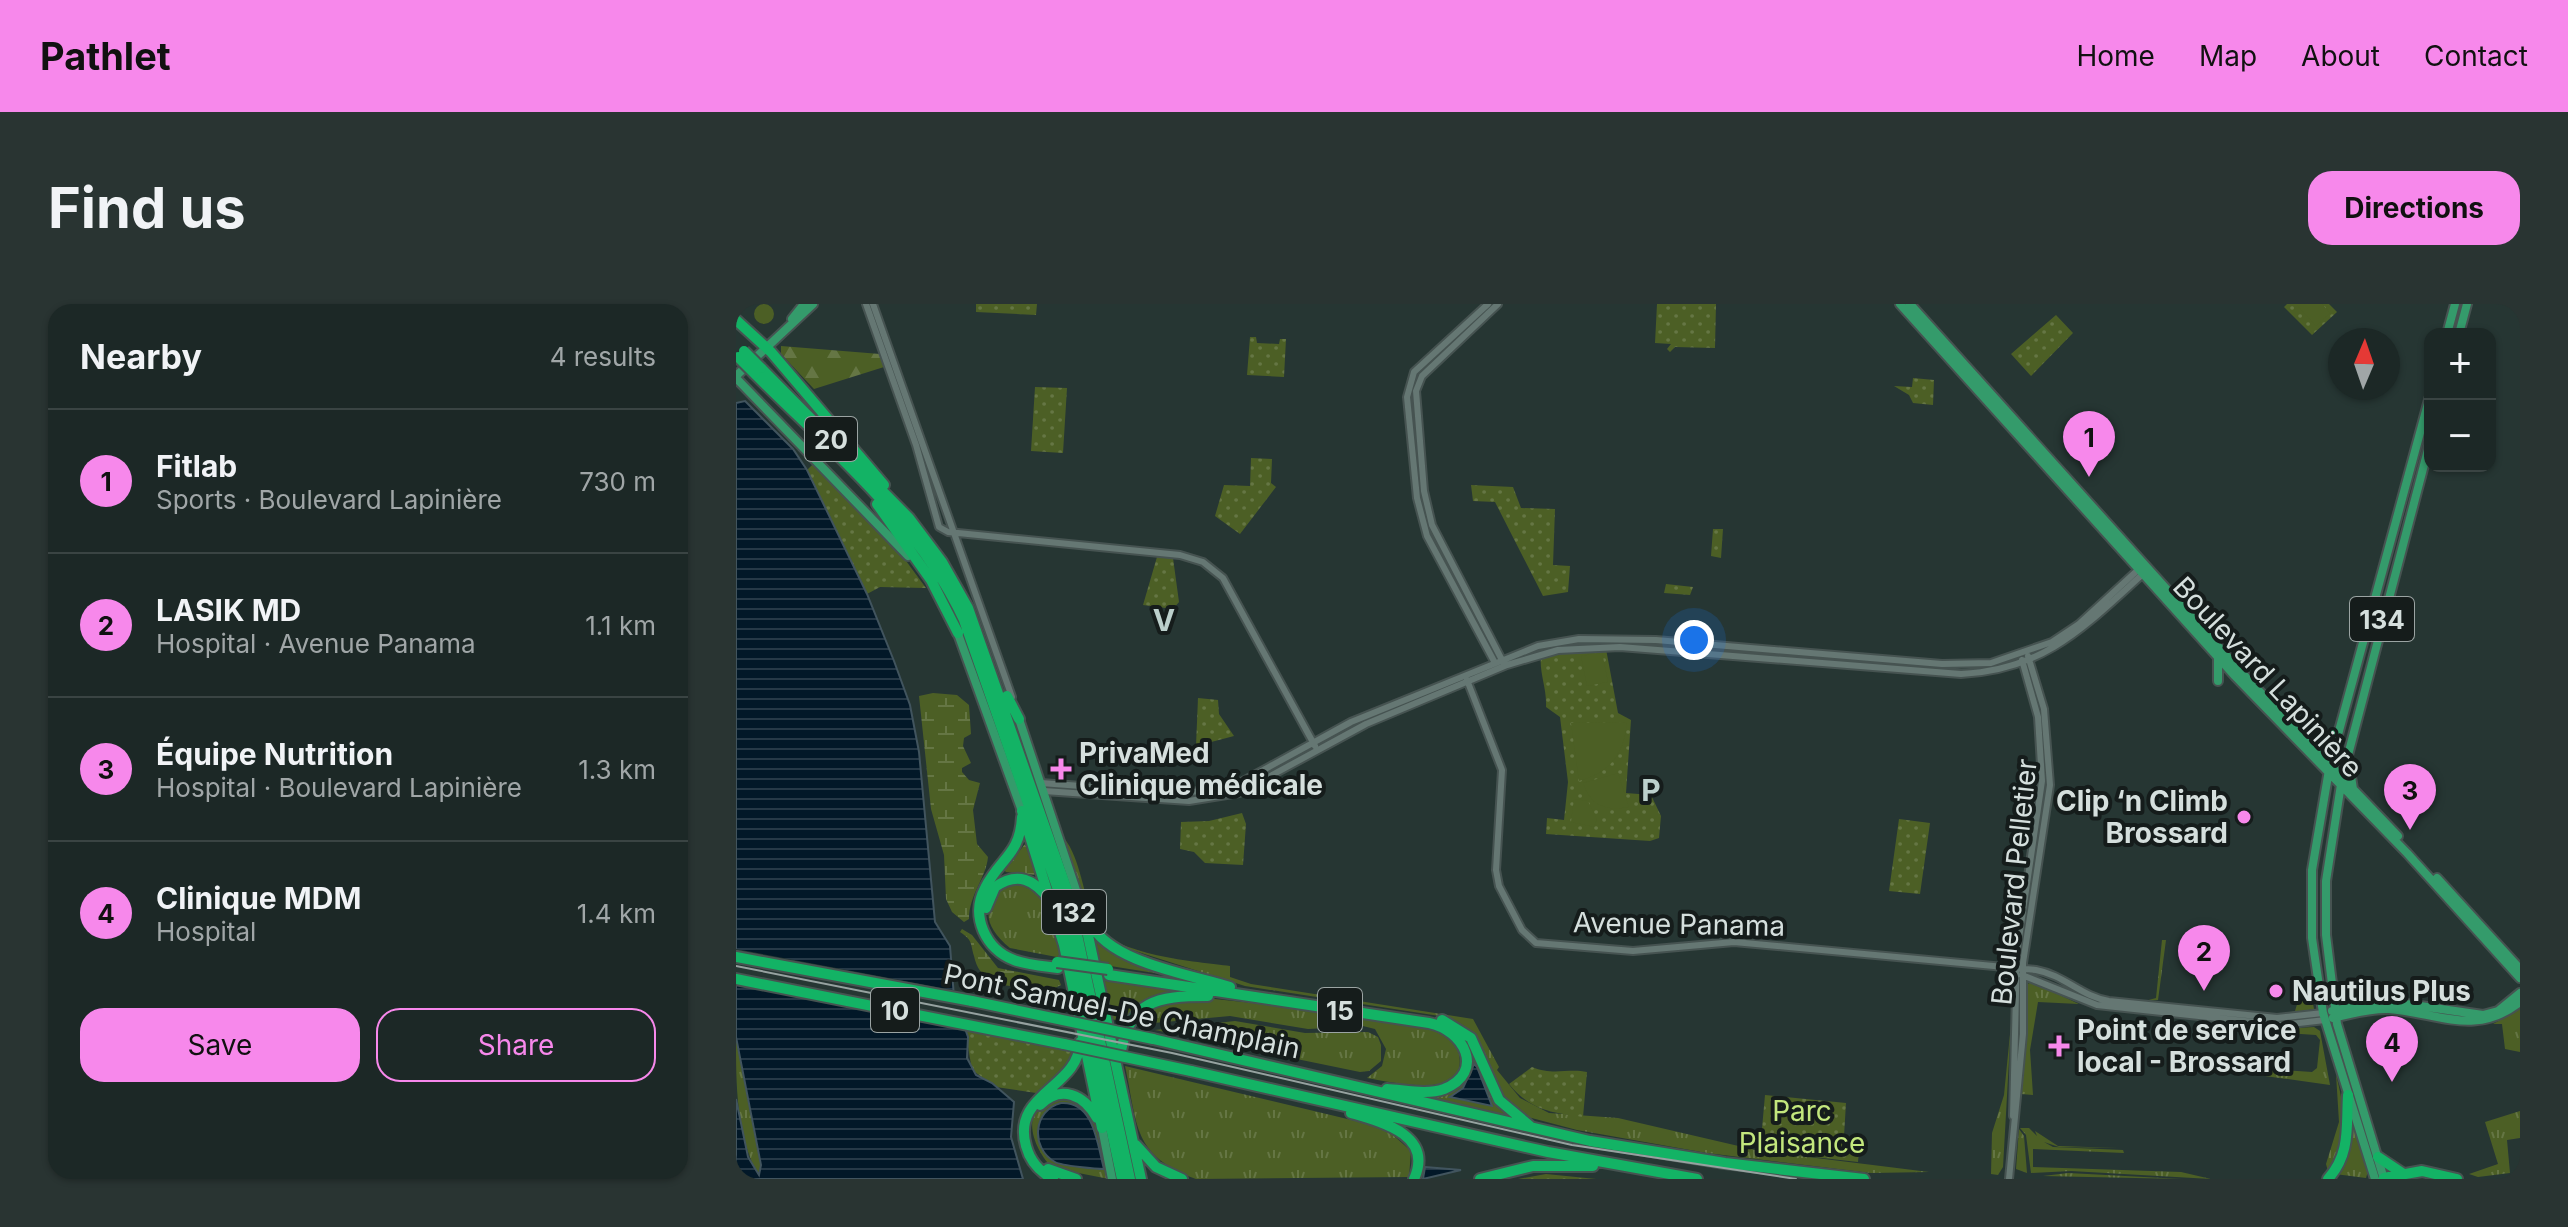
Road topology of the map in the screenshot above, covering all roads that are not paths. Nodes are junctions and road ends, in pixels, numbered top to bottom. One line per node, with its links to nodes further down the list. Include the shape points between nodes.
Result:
1 (804, 304): 13 (main road)
2 (813, 304): 13 (main road)
3 (866, 304): 18 (street)
4 (873, 304): 18 (street)
5 (1488, 304): 32 (street, via 1414,372 1407,397 1417,498 1427,536)
6 (1498, 304): 31 (street, via 1422,376 1416,391 1432,525)
7 (1891, 304): 11 (main road)
8 (1900, 304): 11 (main road)
9 (2455, 304): 14 (main road)
10 (2467, 304): 15 (main road)
11 (1908, 309): 26 (main road, Boulevard Lapinière)
12 (736, 320): 16 (highway)
13 (787, 326): 16 (main road)
14 (2449, 328)
15 (2461, 328)
16 (766, 347): 20 (main road); 24 (highway, via 875,471)
17 (739, 351): 19 (highway, 20, bridge)
18 (888, 355): 25 (street); 25 (street, via 936,522)
19 (758, 371): 23 (highway, 20); 24 (highway, 20)
20 (736, 377): 27 (main road, via 893,538)
21 (2429, 400): 36 (main road, 134)
22 (2424, 465): 39 (main road, 134)
23 (857, 476): 27 (highway, via 931,580); 80 (highway, 132, via 932,563 975,649 1065,912)
24 (901, 509): 28 (highway, 20, via 951,577)
25 (954, 533): 35 (street); 38 (street, via 1180,555 1203,562 1223,578)
26 (2144, 569): 29 (main road, Boulevard Lapinière); 30 (street, via 2083,629 2057,648); 37 (main road, Boulevard Lapinière)
27 (958, 633): 48 (main road)
28 (986, 654): 35 (highway); 81 (highway, 132, via 1074,912)
29 (2217, 656): 34 (main road); 40 (main road, Boulevard Lapinière)
30 (2025, 658): 31 (street, via 1986,673 1961,674 1620,647 1558,650); 53 (street, Boulevard Pelletier, via 2045,743 2049,807)
31 (1503, 662): 32 (street)
32 (1496, 666): 33 (street)
33 (1466, 678): 38 (street); 53 (street, Avenue Panama, via 1502,770 1499,886 1522,930 1536,943 1642,951 1734,942)
34 (2218, 681)
35 (1019, 719): 43 (main road)
36 (2339, 731): 37 (main road, via 2323,738); 41 (main road, 134)
37 (2304, 737): 41 (main road, Boulevard Lapinière)
38 (1315, 746): 43 (street, via 1270,779 1214,799)
39 (2347, 758): 42 (main road, 134); 45 (main road)
40 (2317, 761): 41 (main road, Boulevard Lapinière); 44 (main road)
41 (2329, 768): 42 (main road, Boulevard Lapinière); 44 (main road, 134)
42 (2341, 782): 45 (main road, Boulevard Lapinière); 46 (main road, Boulevard Lapinière); 47 (main road, 134)
43 (1043, 787): 50 (main road)
44 (2325, 787): 63 (main road, 134, via 2311,892)
45 (2353, 789): 55 (main road, Boulevard Lapinière)
46 (2357, 803): 47 (main road); 55 (main road, Boulevard Lapinière)
47 (2335, 809): 61 (main road, 134, via 2325,901)
48 (1022, 811): 49 (highway); 52 (highway, via 1017,845 982,895 981,926 1005,956)
49 (1053, 905): 52 (highway, via 1033,882 1011,879 992,891 985,914 991,933 1005,949); 64 (highway)
50 (1082, 908): 57 (highway, via 1097,936 1113,949); 66 (highway)
51 (736, 957): 67 (highway, Pont Samuel-De Champlain / 10, bridge, via 1216,1053)
52 (1058, 965): 54 (highway, bridge)
53 (2018, 970): 63 (street, Avenue Panama, via 2097,1005 2282,1025); 88 (street, Boulevard Pelletier, via 2022,1038)
54 (1108, 972): 57 (highway); 59 (highway)
55 (2519, 974): 60 (main road)
56 (736, 979): 68 (highway, Pont Samuel-De Champlain / 10, bridge)
57 (1230, 987): 71 (highway, via 1454,1024 1477,1046 1502,1105)
58 (2520, 993): 60 (main road)
59 (1256, 998): 66 (highway, via 1177,996 1150,1003 1126,1028); 67 (highway, 15, via 1437,1025 1455,1033 1464,1047 1463,1072 1444,1089)
60 (2516, 1005): 61 (main road, via 2483,1015 2385,1001); 62 (main road, via 2493,1020 2478,1022 2385,1008)
61 (2336, 1014): 62 (main road); 63 (main road, Avenue Panama); 65 (main road, 134)
62 (2351, 1014): 65 (main road)
63 (2324, 1016): 69 (main road, 134)
64 (1079, 1020): 70 (highway); 77 (highway, via 1075,1064 1035,1100 1025,1121 1030,1157)
65 (2339, 1031): 73 (main road, 134)
66 (1119, 1063): 72 (highway)
67 (1356, 1087): 71 (highway, 10)
68 (1284, 1092): 74 (highway, 10); 84 (highway, via 1398,1129 1417,1153)
69 (2348, 1095): 76 (highway, via 2348,1139); 89 (main road, 134)
70 (1102, 1128): 78 (highway, via 1088,1104 1070,1094 1052,1096 1036,1110 1030,1132 1036,1155 1053,1172); 79 (main road)
71 (1535, 1129): 87 (highway, 10, via 1683,1157)
72 (1135, 1143): 82 (highway); 83 (highway, via 1156,1167)
73 (2378, 1157): 75 (highway); 89 (main road, 134)
74 (1626, 1168): 85 (highway, via 1545,1165); 86 (highway, 10)
75 (2402, 1173): 89 (highway); 90 (highway, via 2431,1172)
76 (2331, 1176)
77 (1053, 1179)
78 (1076, 1179)
79 (1112, 1179)
80 (1122, 1179)
81 (1130, 1179)
82 (1141, 1179)
83 (1182, 1179)
84 (1414, 1179)
85 (1480, 1179)
86 (1697, 1179)
87 (1864, 1179)
88 (2009, 1179)
89 (2380, 1179)
90 (2457, 1179)

